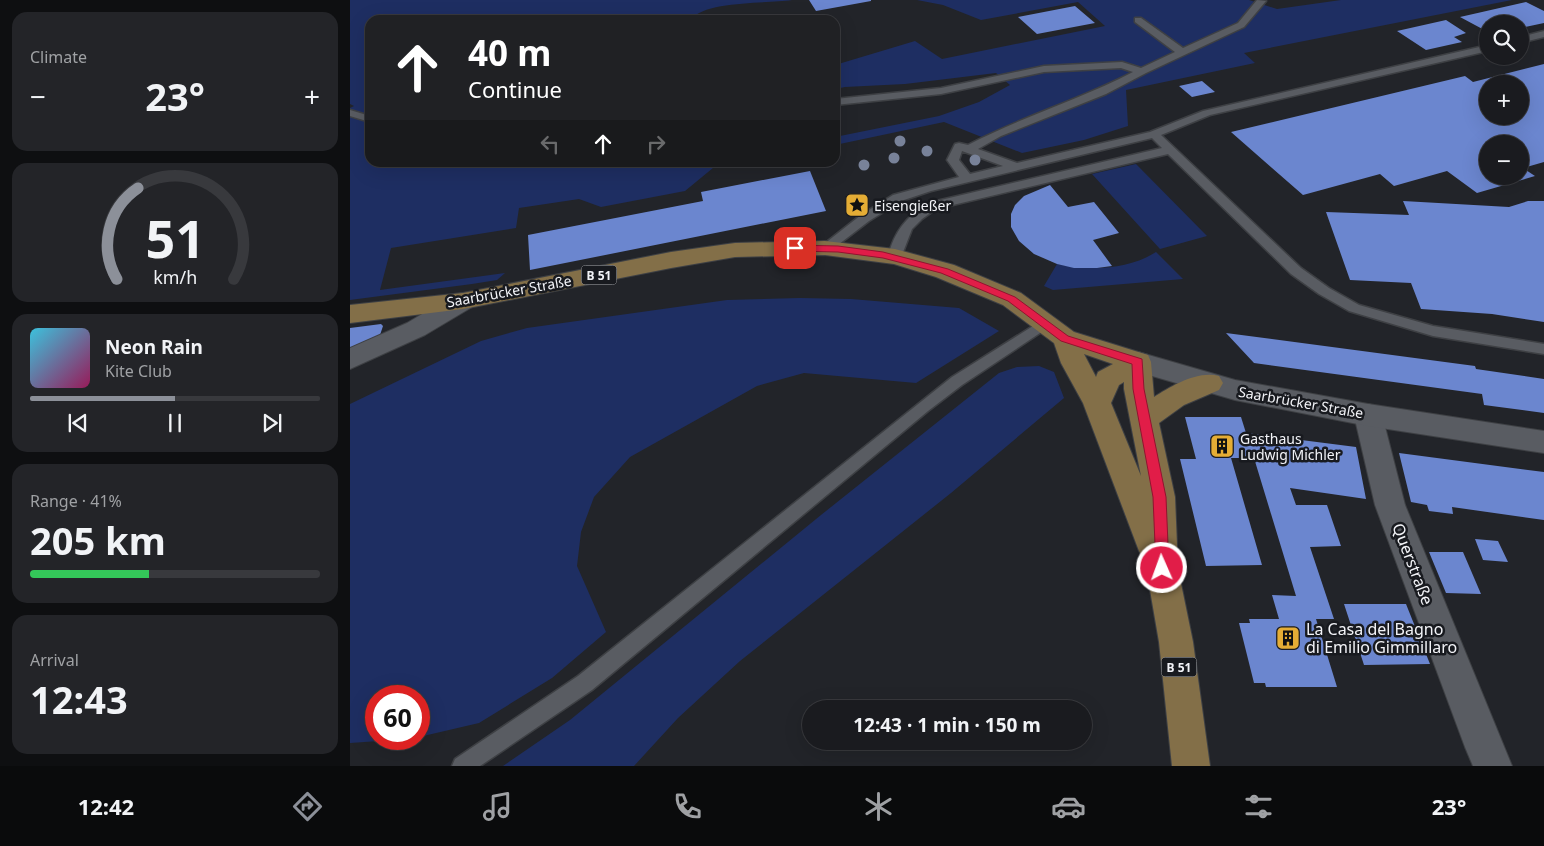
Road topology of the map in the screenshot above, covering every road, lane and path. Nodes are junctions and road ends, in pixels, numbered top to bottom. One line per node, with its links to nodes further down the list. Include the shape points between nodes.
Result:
1 (1261, 1): 6 (lane, via 1241,24)
2 (1138, 20): 6 (lane)
3 (1544, 34): 4 (lane)
4 (1529, 38)
5 (1479, 50): 11 (lane, via 1206,113)
6 (1182, 52): 7 (lane)
7 (1142, 71): 8 (lane, via 1122,65 1044,69 940,91); 12 (lane, via 1102,92 997,134)
8 (840, 101)
9 (350, 113): 10 (lane)
10 (365, 118)
11 (1154, 134): 13 (lane); 14 (lane)
12 (969, 149): 14 (lane); 15 (lane, via 959,146 953,160)
13 (1170, 150): 17 (lane, via 932,206 916,215 902,234); 21 (lane, via 1296,271 1354,308 1433,331)
14 (1016, 167): 15 (lane)
15 (967, 179): 16 (lane, via 897,198)
16 (825, 248): 17 (main road, Saarbrücker Straße / B 51); 18 (main road, Saarbrücker Straße / B 51, via 735,250)
17 (895, 257): 20 (main road, Saarbrücker Straße / B 51, via 944,271 1012,299)
18 (463, 301): 19 (main road, Saarbrücker Straße / B 51); 22 (street, via 416,329)
19 (350, 314)
20 (1054, 331): 23 (main road, Saarbrücker Straße / B 51); 25 (main road, B 51); 30 (lane, via 957,381 585,682)
21 (1544, 349)
22 (350, 359)
23 (1138, 362): 24 (street, Saarbrücker Straße); 25 (main road, via 1108,379); 27 (main road, B 51, via 1138,389)
24 (1208, 383): 26 (street, Saarbrücker Straße); 27 (main road, via 1160,405)
25 (1097, 403): 29 (main road, B 51)
26 (1368, 415): 28 (street, Saarbrücker Straße); 32 (street, Querstraße, via 1390,505)
27 (1144, 420): 29 (main road, B 51, via 1160,497)
28 (1544, 442)
29 (1162, 568): 31 (main road, B 51, via 1176,642)
30 (462, 766)
31 (1192, 766)
32 (1494, 766)

